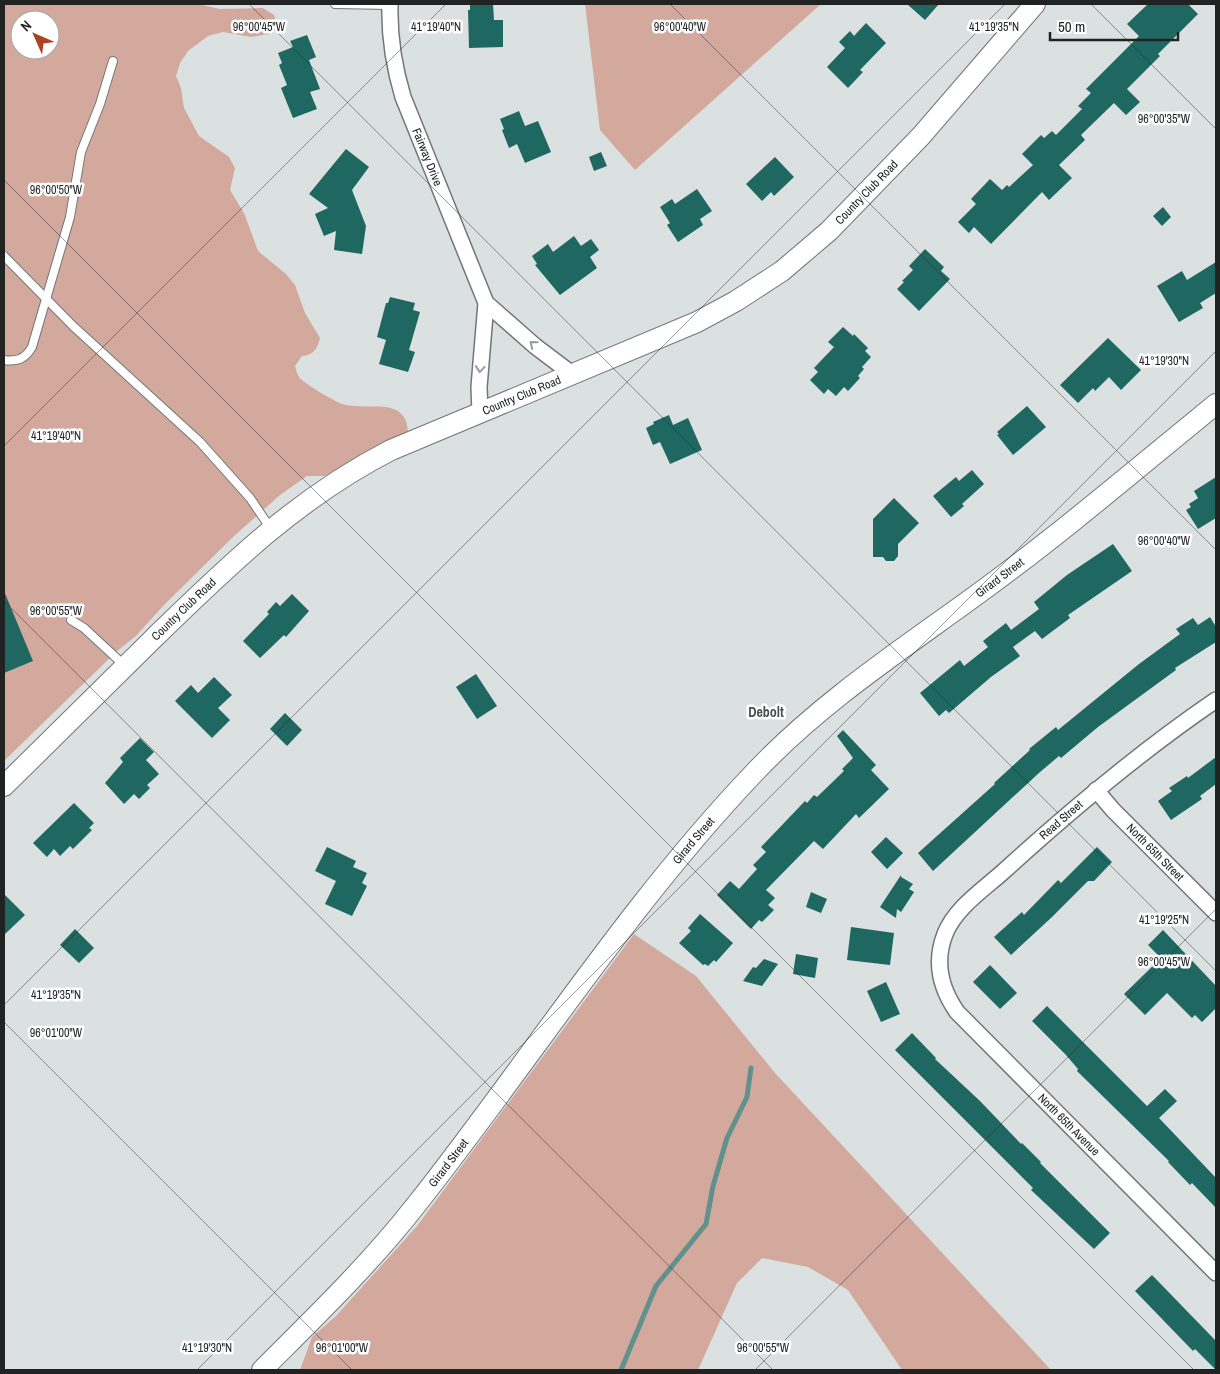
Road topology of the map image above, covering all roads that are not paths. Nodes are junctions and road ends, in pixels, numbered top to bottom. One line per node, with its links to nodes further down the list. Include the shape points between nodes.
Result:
1 (335, 4): 3 (lane)
2 (1035, 4): 9 (street, Country Club Road, via 921,136 829,231 782,270 697,322)
3 (390, 5): 7 (street, Fairway Drive, via 395,70 403,97)
4 (112, 61): 6 (lane, via 100,104 81,152 70,216)
5 (4, 256): 6 (lane)
6 (46, 299): 8 (lane, via 28,353 21,360); 12 (lane, via 200,442 250,498)
7 (486, 304): 9 (street, Fairway Drive, one-way to 7); 11 (street, Fairway Drive, one-way to 11)
8 (4, 360)
9 (572, 374): 11 (street, Country Club Road)
10 (1216, 404): 21 (street, Girard Street, via 988,587 839,695 754,773 620,931 470,1135 390,1237)
11 (480, 413): 12 (street, Country Club Road, via 360,466)
12 (271, 529): 14 (street, Country Club Road)
13 (71, 620): 14 (lane)
14 (125, 666): 16 (street, Country Club Road)
15 (1216, 700): 17 (street, Read Street)
16 (4, 786)
17 (1096, 790): 18 (street, North 65th Street); 19 (street, Read Street, via 960,913 945,933)
18 (1216, 914)
19 (939, 965): 20 (street, North 65th Avenue, via 942,986 958,1012)
20 (1216, 1274)
21 (262, 1370)

